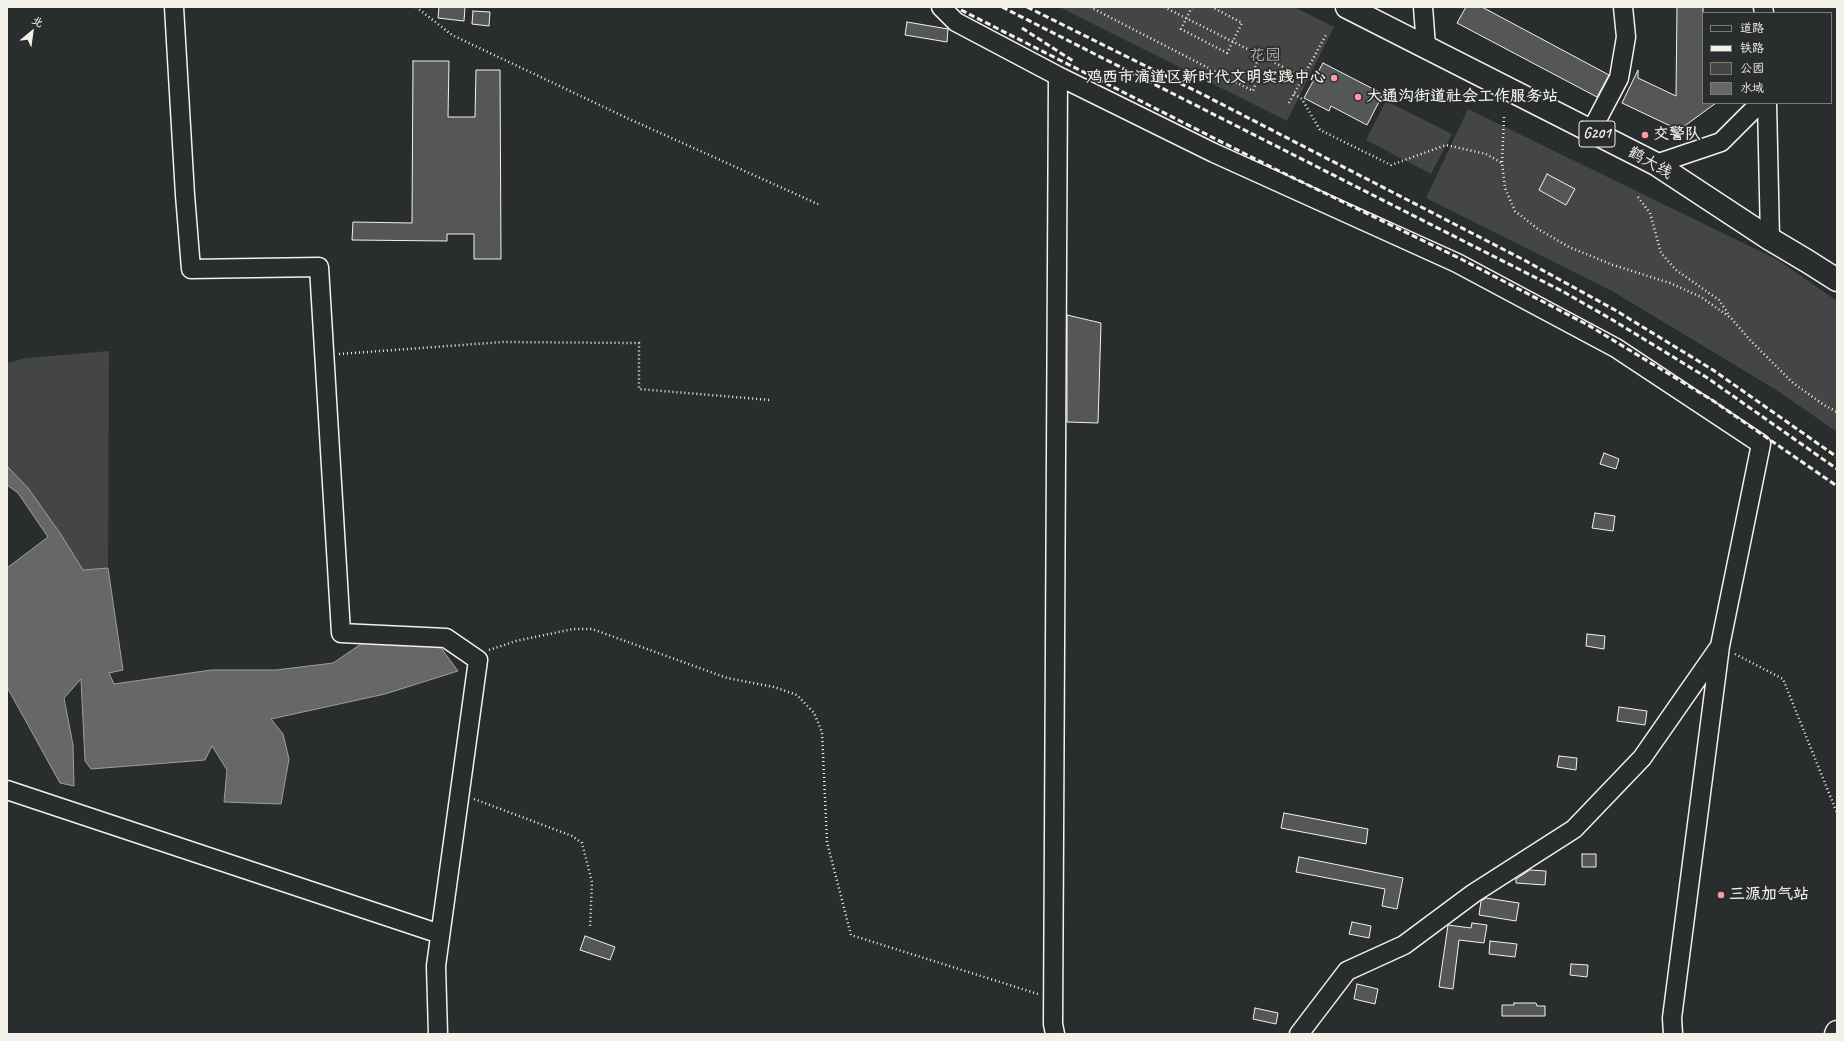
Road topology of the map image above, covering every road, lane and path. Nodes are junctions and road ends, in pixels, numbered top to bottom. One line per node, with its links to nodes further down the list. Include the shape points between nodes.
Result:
1 (174, 7): 33 (street, via 192,269 319,267)
2 (416, 7): 29 (path, via 452,35 627,118)
3 (941, 7): 18 (street, via 956,22)
4 (1090, 7): 17 (path, via 1253,91 1256,82 1254,71)
5 (1164, 7): 13 (path)
6 (1192, 7): 13 (path)
7 (1212, 7): 12 (path)
8 (1225, 7): 12 (path)
9 (1347, 7): 16 (highway, 鹤大线 / G201)
10 (1423, 7): 16 (street)
11 (1623, 7): 25 (street, via 1626,37 1619,78)
12 (1222, 12): 15 (path, via 1242,22)
13 (1187, 18): 15 (path); 15 (path, via 1181,29 1227,53)
14 (1328, 34): 19 (path)
15 (1233, 42): 17 (path)
16 (1426, 46): 25 (highway, 鹤大线 / G201)
17 (1259, 55): 19 (path)
18 (1058, 76): 36 (street, via 1214,153 1457,263 1616,348 1761,444); 43 (street)
19 (1303, 77): 20 (path)
20 (1294, 94): 21 (path); 26 (path, via 1302,99 1320,130 1391,165 1446,145 1486,154)
21 (1289, 103)
22 (1759, 104): 27 (street, via 1721,142)
23 (1767, 104): 30 (street)
24 (1504, 116): 26 (path)
25 (1591, 131): 27 (highway, 鹤大线 / G201)
26 (1502, 163): 32 (path, via 1505,188 1515,211 1538,229 1569,247 1702,297)
27 (1656, 164): 30 (highway, 鹤大线 / G201)
28 (1638, 197): 32 (path, via 1650,214 1661,253 1676,270 1719,300)
29 (820, 204)
30 (1770, 239): 31 (highway, 鹤大线 / G201)
31 (1837, 280)
32 (1731, 318): 35 (path, via 1793,383)
33 (324, 355): 34 (path, via 503,342 639,343 638,389); 37 (street, via 341,633 446,638)
34 (770, 400)
35 (1837, 412)
36 (1720, 646): 40 (path, via 1783,679); 46 (street, via 1642,758 1574,829 1474,893 1404,945 1347,971); 47 (street, via 1672,1018)
37 (473, 656): 39 (street, via 478,660); 43 (path, via 516,641 573,629 592,629 727,678 797,695 814,713 822,732 827,842 852,935)
38 (7, 790): 42 (street)
39 (459, 793): 41 (path, via 572,836 582,843 592,882); 42 (street)
40 (1837, 813)
41 (590, 928)
42 (440, 934): 44 (street, via 436,966)
43 (1054, 999): 45 (street)
44 (438, 1034)
45 (1055, 1034)
46 (1299, 1034)
47 (1673, 1034)

